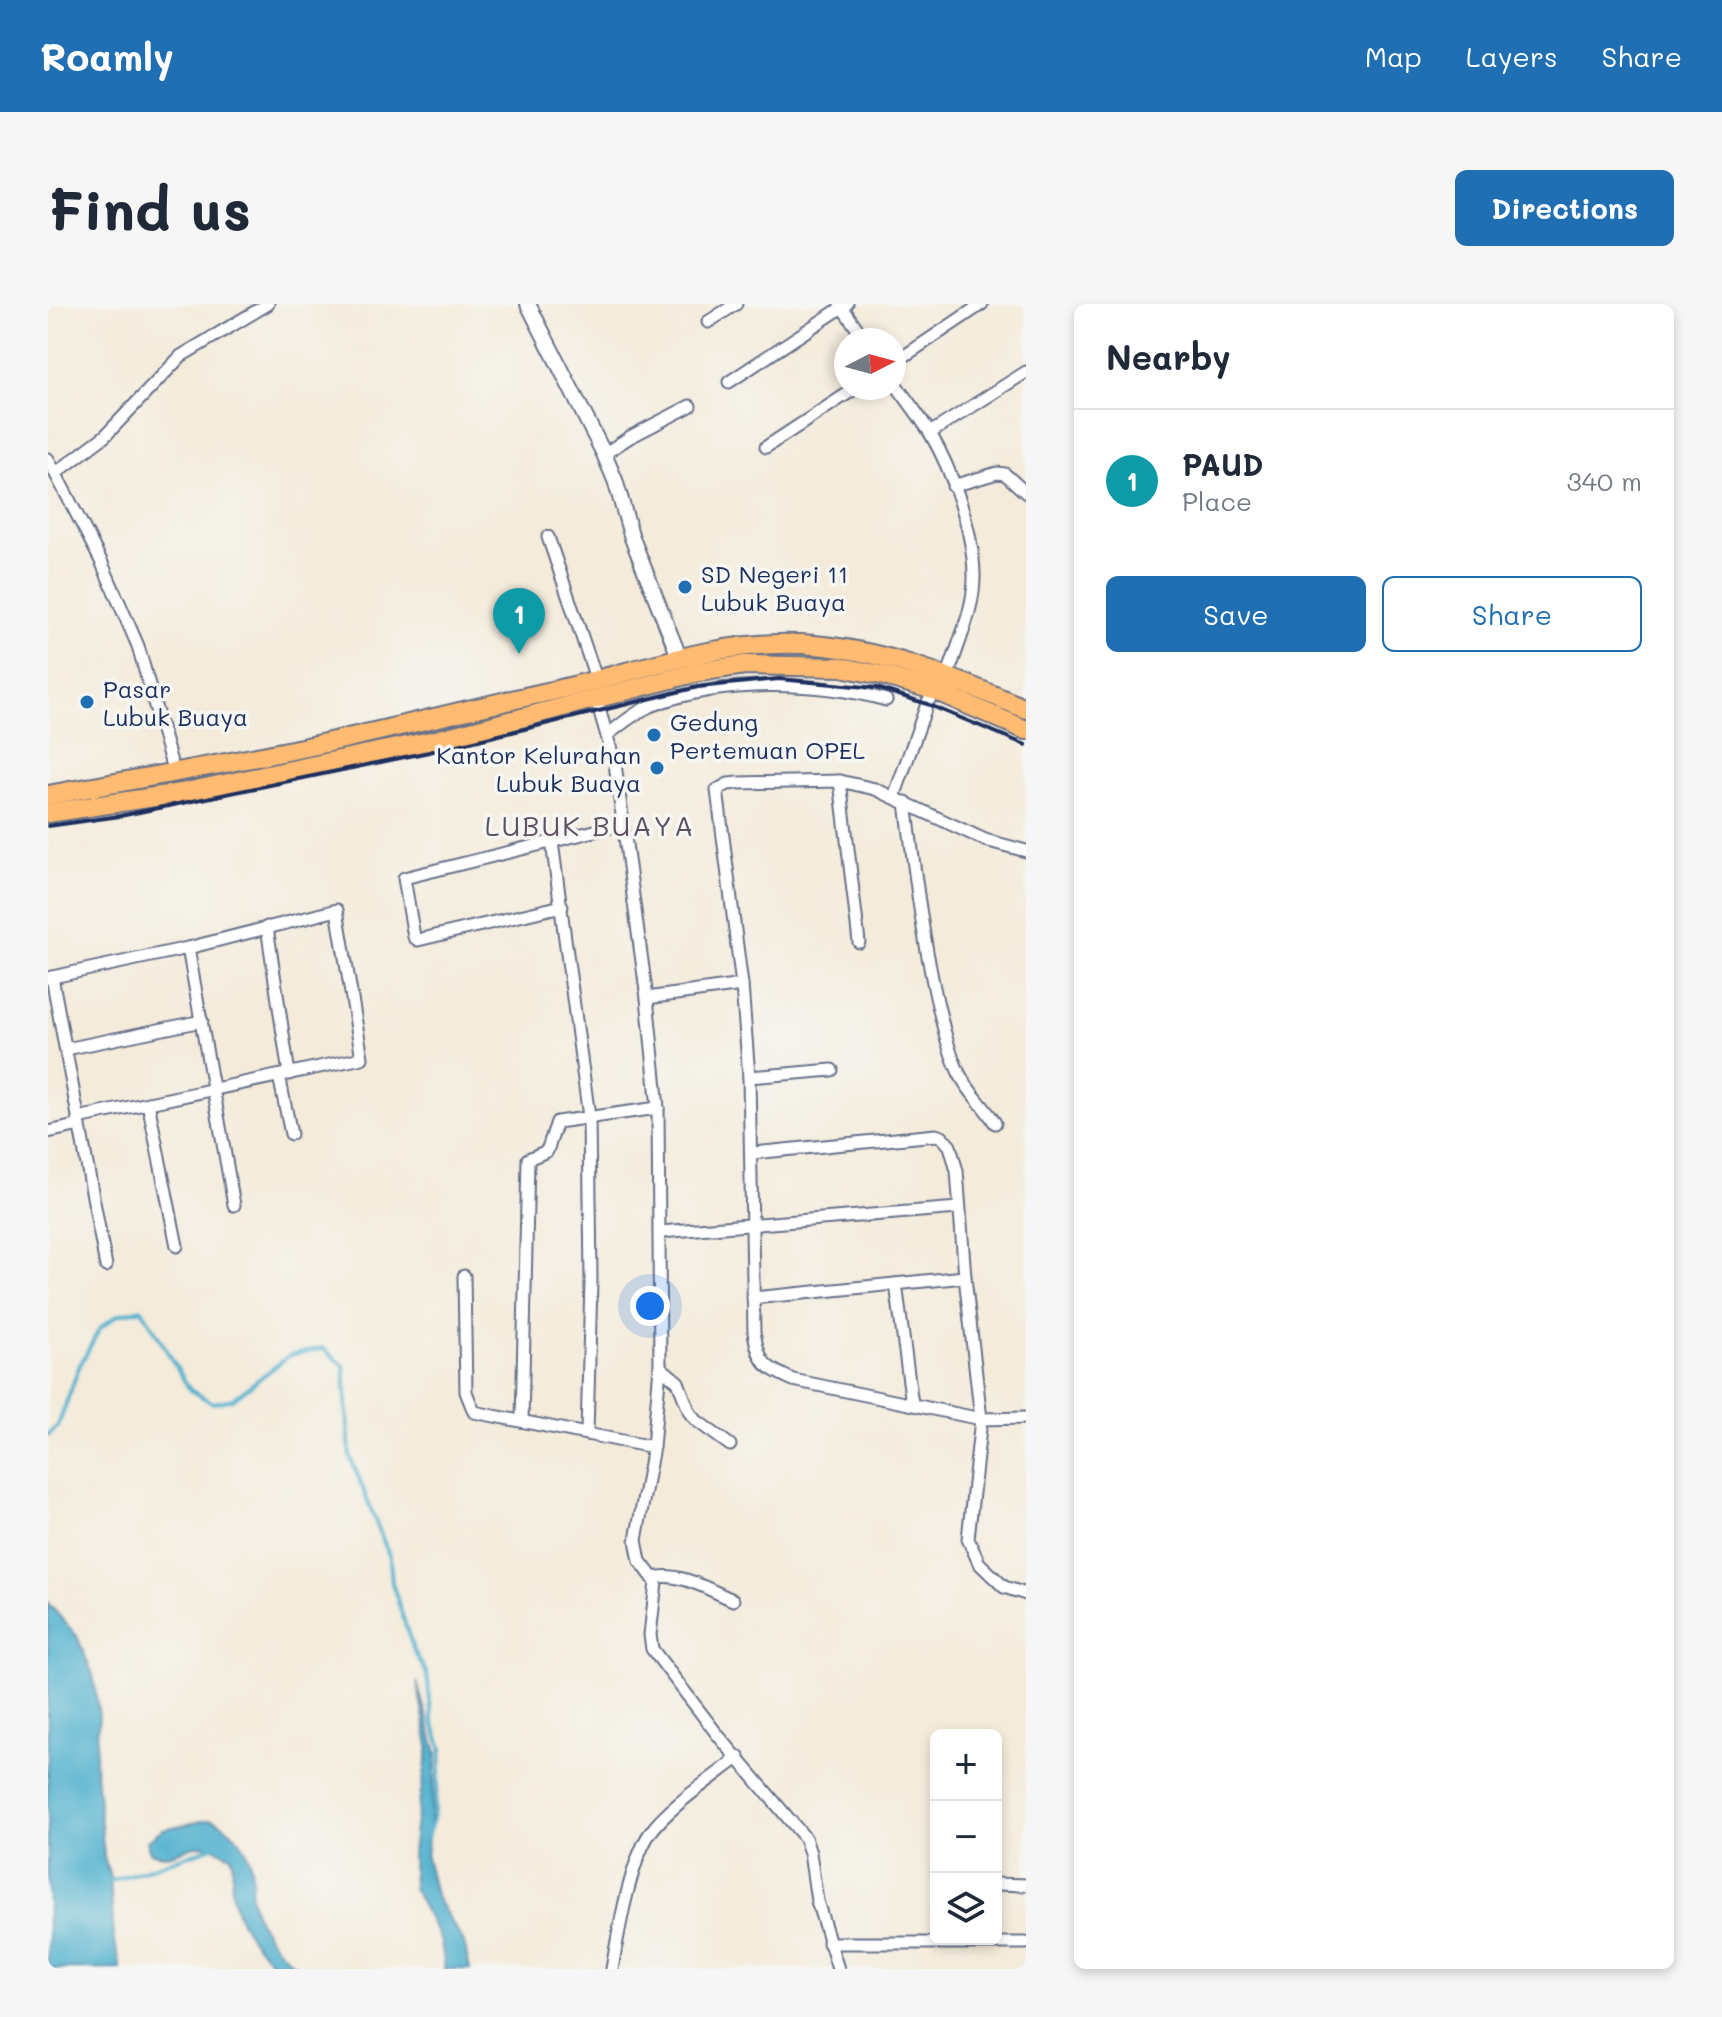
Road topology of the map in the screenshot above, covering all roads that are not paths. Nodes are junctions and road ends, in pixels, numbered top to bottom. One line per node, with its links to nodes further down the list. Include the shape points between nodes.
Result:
1 (268, 304): 17 (street, via 181,356 105,436)
2 (528, 304): 16 (street)
3 (736, 304): 6 (street)
4 (982, 304): 8 (street)
5 (843, 305): 7 (street); 10 (street)
6 (708, 322)
7 (857, 328)
8 (906, 355)
9 (1026, 372): 14 (street)
10 (729, 382)
11 (906, 399): 14 (street)
12 (838, 400): 15 (street)
13 (690, 406): 16 (street)
14 (930, 433): 18 (street)
15 (766, 447)
16 (604, 454): 23 (street)
17 (51, 466): 32 (street, via 138,646)
18 (953, 486): 19 (street, via 997,473); 25 (street, via 974,575)
19 (1026, 493)
20 (548, 537): 26 (street)
21 (799, 644): 22 (highway); 23 (highway, via 747,646); 24 (highway)
22 (843, 658): 24 (highway); 25 (highway); 27 (highway)
23 (680, 659): 26 (highway)
24 (797, 666): 26 (highway, via 726,667)
25 (948, 675): 29 (highway)
26 (596, 690): 31 (street); 32 (highway); 37 (highway, via 440,739 181,793)
27 (934, 690): 30 (highway); 35 (street)
28 (886, 700): 31 (street, via 820,687 735,688 652,705)
29 (1026, 709)
30 (1026, 730)
31 (607, 735): 38 (street)
32 (174, 773): 34 (highway)
33 (840, 781): 35 (street); 43 (street); 46 (street, via 738,783 717,790)
34 (48, 795)
35 (894, 797): 36 (street)
36 (906, 802): 40 (street, via 985,840); 58 (street, via 927,953 946,1035 967,1088)
37 (48, 813)
38 (623, 824): 39 (street); 47 (street)
39 (552, 842): 41 (street); 41 (street, via 404,878 418,940)
40 (1026, 851)
41 (562, 906): 56 (street)
42 (267, 927): 44 (street); 51 (street); 51 (street, via 337,910 362,1058)
43 (859, 942)
44 (188, 948): 45 (street); 48 (street)
45 (50, 978): 49 (street)
46 (742, 985): 47 (street); 52 (street)
47 (647, 998): 55 (street)
48 (202, 1021): 49 (street); 53 (street)
49 (66, 1049): 57 (street)
50 (832, 1070): 52 (street)
51 (284, 1075): 53 (street); 60 (street)
52 (749, 1077): 61 (street)
53 (215, 1089): 54 (street); 62 (street)
54 (148, 1103): 57 (street); 66 (street)
55 (658, 1108): 56 (street); 65 (street)
56 (589, 1117): 76 (street, via 557,1122 547,1151 528,1159); 77 (street)
57 (79, 1122): 59 (street); 67 (street)
58 (995, 1123)
59 (48, 1132)
60 (291, 1134)
61 (753, 1153): 63 (street, via 936,1135 954,1156); 64 (street)
62 (234, 1205)
63 (958, 1208): 64 (street); 69 (street)
64 (752, 1224): 65 (street); 71 (street)
65 (660, 1232): 72 (street)
66 (177, 1246)
67 (106, 1266)
68 (464, 1276): 76 (street, via 469,1405 479,1414)
69 (965, 1277): 70 (street); 75 (street)
70 (896, 1284): 71 (street); 73 (street)
71 (753, 1298): 73 (street, via 757,1347 766,1368 793,1380)
72 (660, 1367): 78 (street, via 678,1382 697,1421); 79 (street)
73 (912, 1404): 75 (street)
74 (1026, 1418): 75 (street)
75 (981, 1419): 81 (street, via 968,1539 974,1556 1004,1587)
76 (522, 1421): 77 (street)
77 (587, 1434): 79 (street)
78 (730, 1445)
79 (653, 1447): 80 (street, via 636,1540 640,1561)
80 (653, 1578): 82 (street, via 685,1579); 83 (street, via 652,1649)
81 (1026, 1594)
82 (733, 1600)
83 (739, 1757): 88 (street, via 805,1838); 90 (street, via 649,1834)
84 (1002, 1884): 85 (street)
85 (1026, 1885)
86 (930, 1941): 88 (street)
87 (1002, 1942): 89 (street)
88 (829, 1943): 91 (street)
89 (1026, 1943)
90 (612, 1969)
91 (838, 1969)

